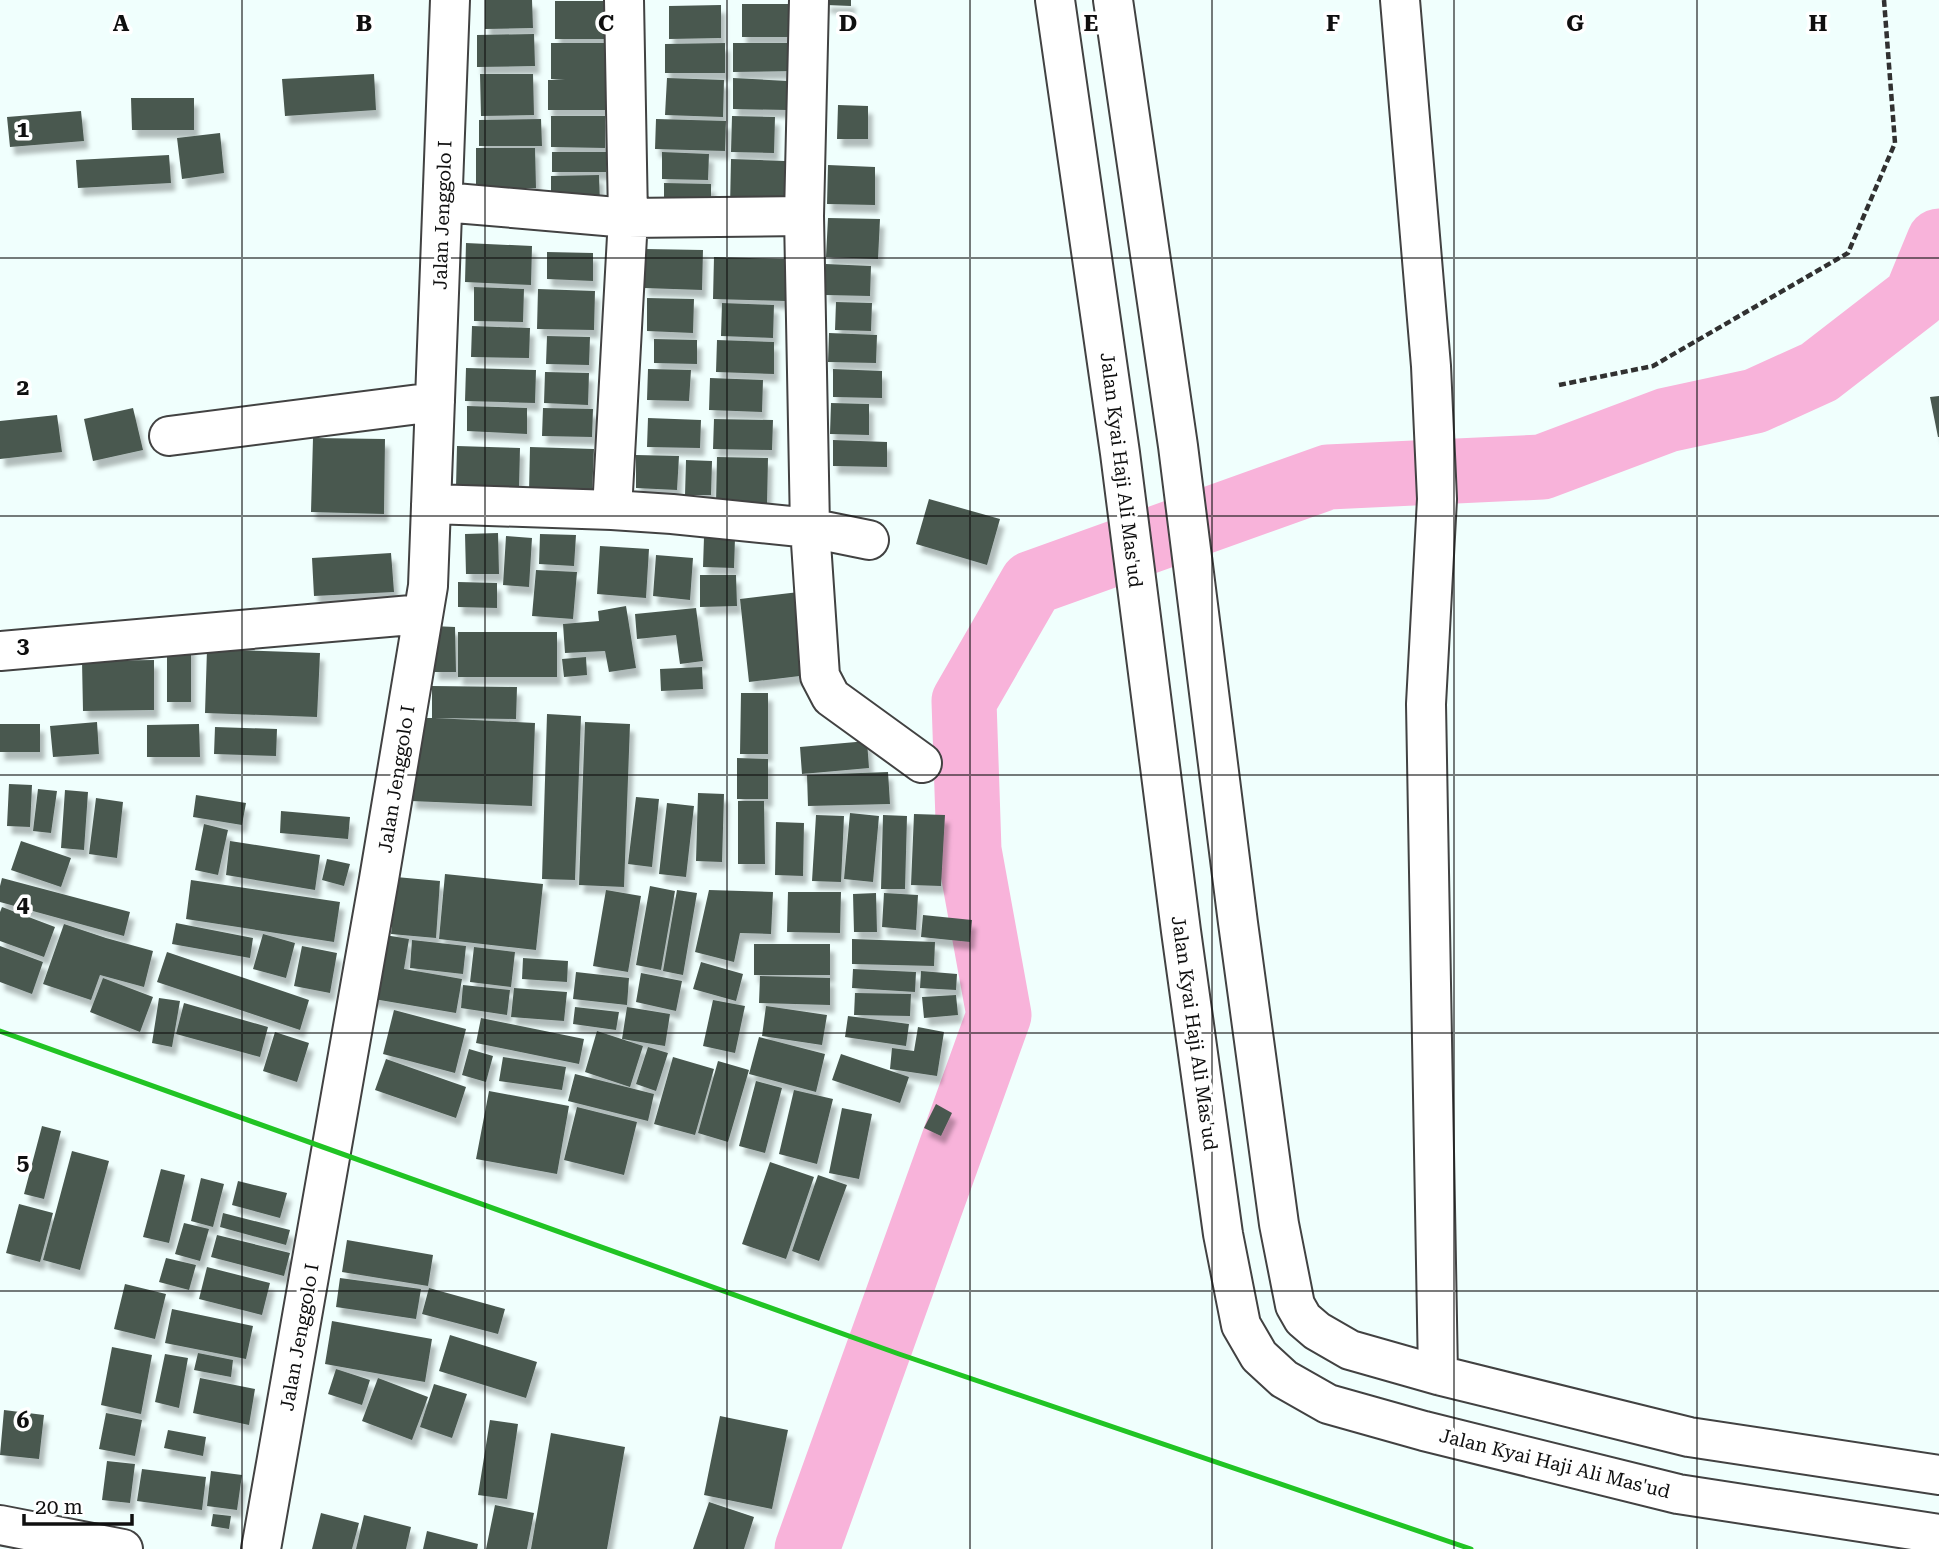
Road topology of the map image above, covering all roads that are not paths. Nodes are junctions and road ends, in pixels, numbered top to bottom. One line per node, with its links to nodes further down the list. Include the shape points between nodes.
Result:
1 (450, 0): 7 (street, Jalan Jenggolo I)
2 (624, 0): 9 (street)
3 (809, 0): 8 (street)
4 (1055, 0): 22 (street, Jalan Kyai Haji Ali Mas'ud, via 1223,1234 1241,1325 1259,1356 1284,1379 1328,1404 1678,1494)
5 (1113, 0): 19 (street, via 1178,446 1277,1211 1295,1305 1317,1331 1350,1350)
6 (1400, 0): 19 (street, via 1431,366 1437,499 1426,704)
7 (443, 202): 9 (street); 10 (street, Jalan Jenggolo I)
8 (804, 216): 9 (street); 14 (street)
9 (628, 218): 13 (street)
10 (435, 402): 11 (street); 12 (street, Jalan Jenggolo I)
11 (169, 436)
12 (431, 504): 13 (street); 16 (street, Jalan Jenggolo I)
13 (612, 510): 14 (street)
14 (810, 528): 15 (street); 18 (street, via 820,676 831,697)
15 (869, 540)
16 (423, 614): 17 (street); 24 (street, Jalan Jenggolo I)
17 (0, 651)
18 (922, 763)
19 (1438, 1375): 20 (street, via 1689,1437)
20 (1939, 1475)
21 (0, 1525): 23 (street)
22 (1939, 1534)
23 (123, 1549)
24 (261, 1549)

